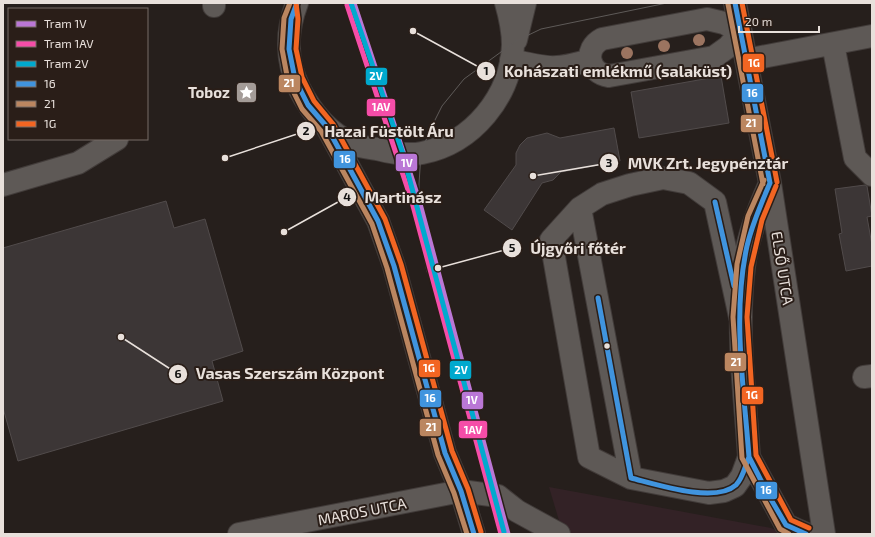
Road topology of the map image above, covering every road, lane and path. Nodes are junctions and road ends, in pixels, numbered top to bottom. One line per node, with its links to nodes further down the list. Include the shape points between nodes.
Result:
1 (506, 3): 8 (street, via 513,43)
2 (525, 3): 8 (street)
3 (735, 3): 5 (street, ELSŐ UTCA)
4 (292, 8): 11 (street, via 289,49 295,79 308,105)
5 (740, 32): 9 (street, via 724,23 707,19 607,38 596,42 592,47); 9 (street, via 728,47 714,57 609,76 598,73); 10 (street, ELSŐ UTCA)
6 (872, 36): 7 (street)
7 (833, 44): 10 (street); 13 (street, via 854,158)
8 (511, 60): 9 (street, via 556,68); 11 (street, via 500,94 483,118 461,138 441,147 422,153 395,153 354,144)
9 (590, 60)
10 (746, 60): 14 (street, ELSŐ UTCA)
11 (327, 126): 20 (street, via 378,221 394,266 445,452)
12 (115, 140): 15 (street, via 78,162)
13 (872, 175)
14 (770, 183): 17 (street, via 755,218 744,266); 27 (street, ELSŐ UTCA)
15 (3, 185)
16 (580, 208): 17 (street, via 602,194 630,184 663,178 689,183 715,202); 19 (street); 19 (street, via 551,240 589,456)
17 (740, 317): 18 (street)
18 (749, 457): 19 (street, via 735,486 724,491 694,491); 26 (street, via 786,525)
19 (631, 478)
20 (461, 491): 21 (street, MAROS UTCA, via 498,496); 22 (street, MAROS UTCA); 23 (street)
21 (517, 511): 24 (street); 25 (street, MAROS UTCA)
22 (239, 534)
23 (474, 534)
24 (523, 534)
25 (559, 534)
26 (806, 534)
27 (824, 534)

